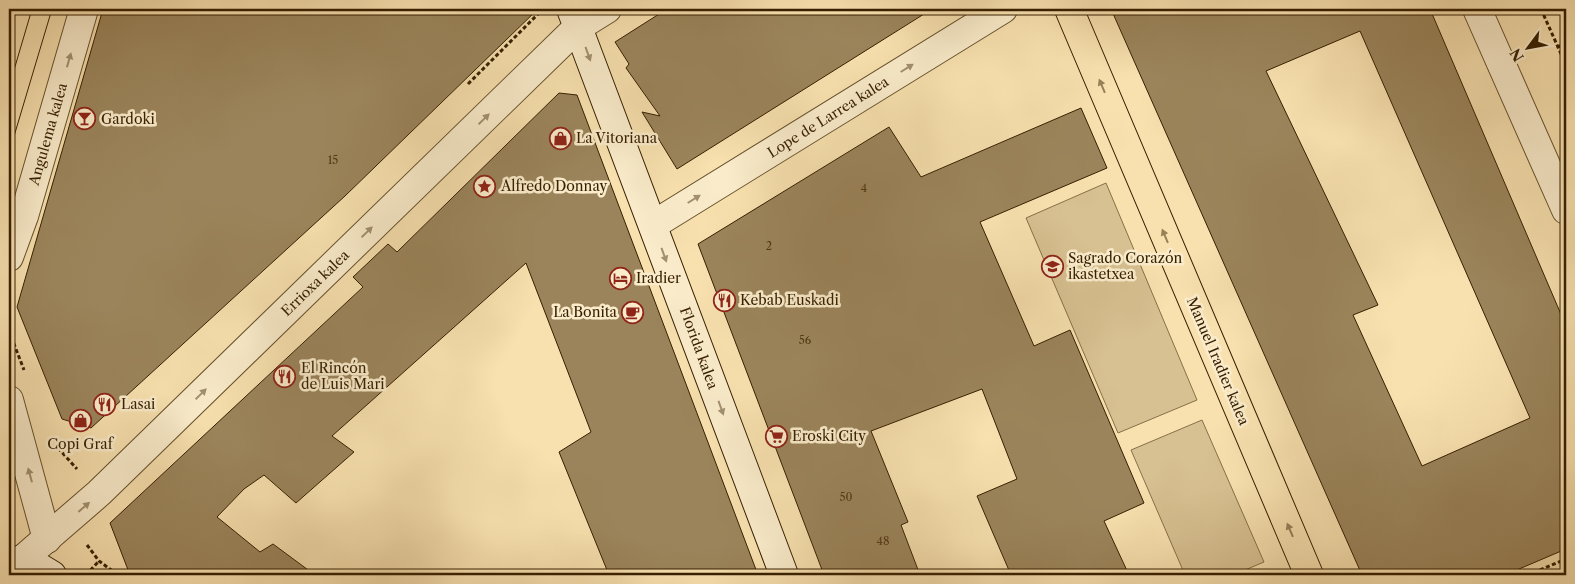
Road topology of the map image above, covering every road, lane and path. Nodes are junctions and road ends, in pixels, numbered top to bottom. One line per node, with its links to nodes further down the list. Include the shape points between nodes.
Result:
1 (84, 9): 15 (street, Angulema kalea, one-way to 1)
2 (544, 9): 12 (path)
3 (607, 9): 8 (street, Errioxa kalea)
4 (1003, 9): 14 (street, Lope de Larrea kalea, one-way to 4)
5 (1069, 9): 28 (main road, Manuel Iradier kalea, one-way to 5)
6 (1477, 9): 13 (street)
7 (1541, 9): 10 (path)
8 (574, 18): 14 (street, Florida kalea, one-way to 14); 21 (street, Errioxa kalea, one-way to 8, via 99,493)
9 (1566, 44): 10 (path)
10 (1558, 47): 11 (path)
11 (1566, 65)
12 (466, 86)
13 (1566, 210)
14 (653, 225): 27 (street, Florida kalea, one-way to 27)
15 (9, 257)
16 (9, 331): 17 (path)
17 (26, 377)
18 (9, 400): 21 (street, one-way to 18)
19 (57, 446): 20 (path)
20 (79, 471)
21 (47, 539): 23 (street, Errioxa kalea)
22 (1566, 559): 29 (path)
23 (17, 561): 24 (street)
24 (52, 575)
25 (86, 575): 26 (path, via 99,561)
26 (118, 575)
27 (784, 575)
28 (1309, 575)
29 (1528, 575)

